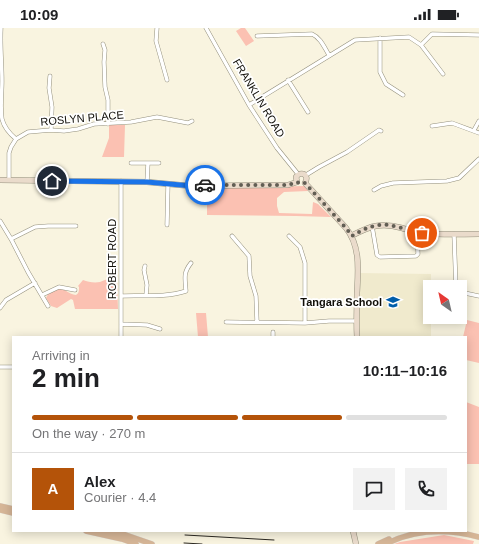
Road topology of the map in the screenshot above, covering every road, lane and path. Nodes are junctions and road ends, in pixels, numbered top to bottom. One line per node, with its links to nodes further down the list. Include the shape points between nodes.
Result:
1 (1, 28): 25 (street, via 1,113 4,125)
2 (157, 28): 12 (street, via 156,41)
3 (206, 28): 15 (street, FRANKLIN ROAD)
4 (479, 35): 8 (street, via 432,34)
5 (258, 36): 9 (street, via 312,34 322,42)
6 (380, 38): 8 (street, via 409,37); 9 (street, via 355,40); 14 (street, via 380,72 386,84)
7 (103, 44): 19 (street)
8 (421, 45): 10 (street)
9 (329, 55): 13 (street)
10 (443, 74)
11 (50, 76): 21 (street)
12 (167, 80)
13 (288, 80): 15 (street); 16 (street)
14 (403, 95)
15 (249, 104): 30 (street, FRANKLIN ROAD, via 277,148)
16 (308, 112)
17 (192, 121): 19 (street, ROSLYN PLACE, via 188,124 157,117)
18 (479, 121): 22 (street)
19 (108, 124): 21 (street, ROSLYN PLACE, via 94,124 78,130)
20 (432, 126): 22 (street, via 452,123)
21 (51, 130): 25 (street, ROSLYN PLACE, via 28,132)
22 (474, 130): 24 (street)
23 (381, 131): 31 (street)
24 (479, 133)
25 (16, 139): 33 (street, via 9,153)
26 (479, 159): 39 (street, via 459,178 447,182 393,183)
27 (131, 163): 28 (street)
28 (148, 163): 29 (street); 35 (street)
29 (158, 163)
30 (298, 174): 31 (street); 36 (street)
31 (306, 175): 37 (street)
32 (0, 180): 33 (street)
33 (9, 180): 34 (street)
34 (121, 181): 35 (street); 59 (street, ROBERT ROAD)
35 (147, 182): 38 (street)
36 (297, 182): 37 (street); 38 (street, via 288,185 254,186)
37 (305, 183): 49 (street)
38 (168, 184): 41 (street)
39 (374, 190)
40 (0, 221): 50 (street)
41 (167, 225)
42 (76, 226): 50 (street, via 34,227)
43 (372, 226): 44 (street, via 390,225); 44 (street, via 377,255 380,258 417,256); 49 (street)
44 (417, 232): 45 (street)
45 (454, 234): 46 (street); 53 (street)
46 (479, 234)
47 (232, 236): 65 (street, via 249,256 250,276 256,296)
48 (289, 236): 66 (street, via 300,247 305,263)
49 (352, 236): 63 (street, via 358,263)
50 (11, 239): 54 (street)
51 (191, 263): 58 (street, via 186,270 186,291)
52 (145, 266): 58 (street)
53 (456, 280)
54 (35, 283): 57 (street); 62 (street, via 6,300)
55 (75, 290): 57 (street, via 59,287)
56 (467, 293): 60 (street)
57 (42, 295): 61 (street)
58 (146, 295): 59 (street)
59 (120, 296): 67 (street, ROBERT ROAD)
60 (479, 296)
61 (48, 306)
62 (0, 308)
63 (356, 321): 66 (street); 72 (street)
64 (226, 322): 65 (street)
65 (257, 322): 66 (street)
66 (305, 323)
67 (121, 324): 68 (street, via 146,324); 70 (street, ROBERT ROAD)
68 (160, 330)
69 (273, 332): 71 (street)
70 (121, 336)
71 (273, 336)
72 (357, 336)
73 (0, 367): 74 (street)
74 (12, 367)
75 (0, 506): 76 (main road)
76 (12, 509)
77 (0, 510): 78 (main road)
78 (12, 513)
79 (467, 531): 84 (main road)
80 (95, 532): 85 (main road)
81 (110, 532): 85 (main road)
82 (353, 532): 89 (street)
83 (406, 532): 90 (main road)
84 (479, 534)
85 (123, 535): 87 (main road); 88 (main road)
86 (479, 538): 91 (main road, via 452,532 424,532)
87 (136, 544)
88 (152, 544)
89 (356, 544)
90 (378, 544)
91 (386, 544)

